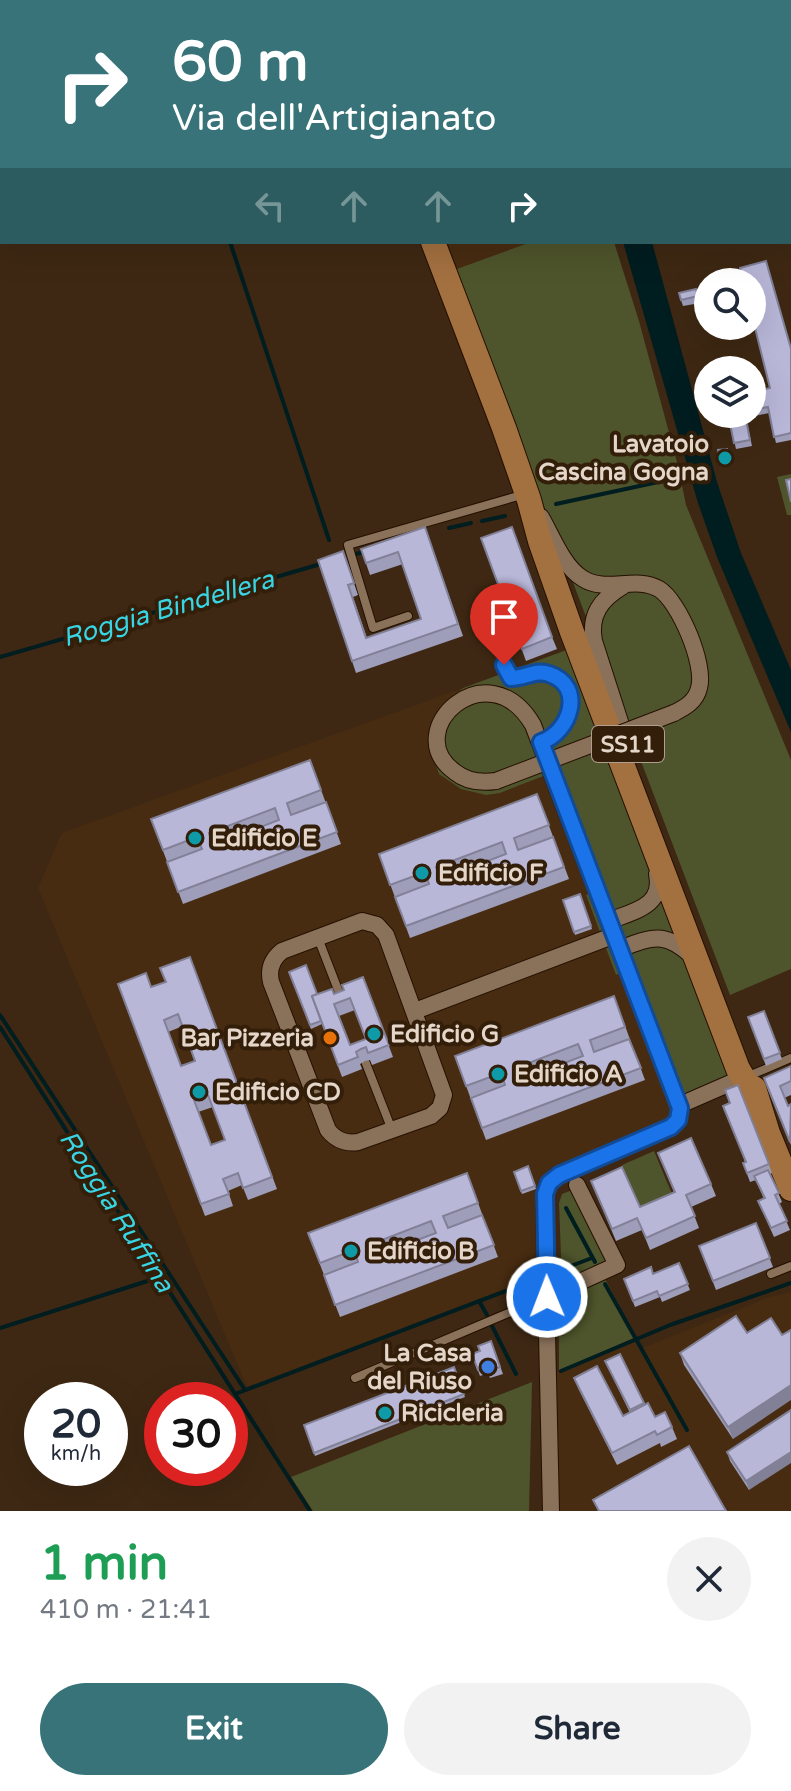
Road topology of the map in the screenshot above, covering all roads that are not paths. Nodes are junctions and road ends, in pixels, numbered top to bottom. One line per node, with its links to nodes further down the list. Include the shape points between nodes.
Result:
1 (434, 244): 2 (main road, SS11)
2 (532, 503): 3 (street, via 578,576 598,585); 4 (lane, via 348,545 373,628); 6 (main road, SS11, via 540,541)
3 (628, 584): 6 (street, via 602,602 592,627); 7 (street, bridge, via 651,585 669,597 697,658 698,693 674,713 496,781 462,777 442,758 438,745 448,709 472,695 499,695 523,710)
4 (408, 616)
5 (504, 665): 7 (street, via 511,678 544,672 568,691 567,721 556,734)
6 (614, 724): 8 (street, via 618,767 659,885 650,904); 10 (main road, SS11); 11 (main road, SS11)
7 (539, 738): 8 (street)
8 (615, 935): 10 (street, via 661,938); 13 (street); 18 (street)
9 (318, 937): 12 (lane); 13 (street, via 359,922 381,928); 19 (street, via 280,953 270,974 328,1130 336,1139 355,1142)
10 (698, 962): 11 (main road, SS11)
11 (715, 993): 17 (main road, SS11)
12 (343, 1004)
13 (415, 1011): 19 (street, via 444,1098 431,1116)
14 (791, 1058): 17 (lane)
15 (365, 1061): 19 (lane)
16 (791, 1069): 17 (street)
17 (751, 1085): 18 (street); 20 (main road, SS11)
18 (680, 1105): 25 (street, via 671,1127 549,1183 544,1201)
19 (392, 1130)
20 (785, 1160): 22 (main road, SS11)
21 (577, 1185): 25 (street, via 617,1265)
22 (791, 1189)
23 (791, 1266): 24 (lane)
24 (771, 1274)
25 (547, 1297): 26 (lane); 27 (street)
26 (355, 1378)
27 (551, 1511)

